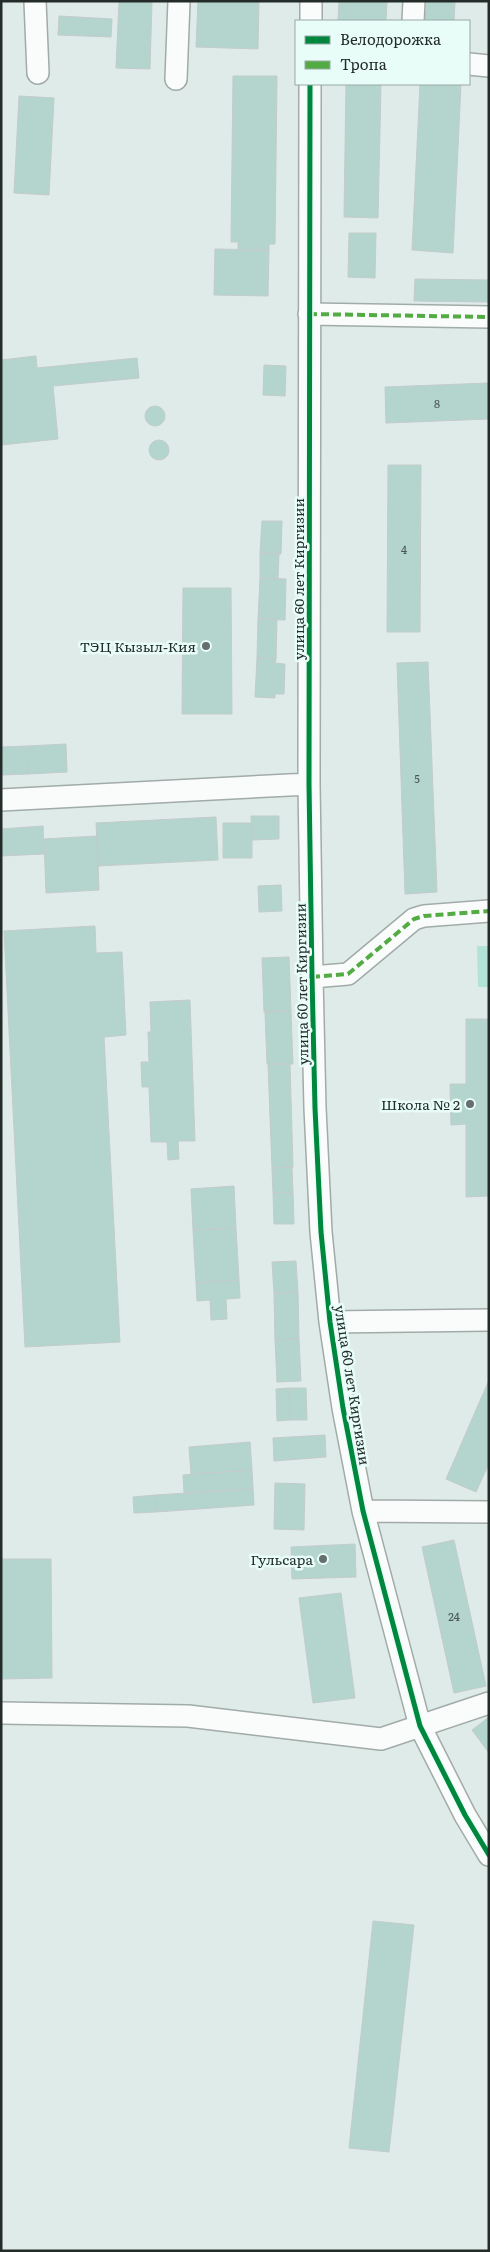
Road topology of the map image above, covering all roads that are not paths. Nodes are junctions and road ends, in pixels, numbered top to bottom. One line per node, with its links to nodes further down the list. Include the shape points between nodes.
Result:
1 (35, 1): 9 (street)
2 (179, 1): 10 (street)
3 (311, 1): 5 (street)
4 (414, 1): 6 (street)
5 (310, 20)
6 (412, 20)
7 (470, 64): 8 (street)
8 (489, 66)
9 (38, 73)
10 (176, 79)
11 (310, 85): 12 (street, улица 60 лет Киргизии)
12 (309, 314): 13 (street); 14 (street, улица 60 лет Киргизии)
13 (489, 317)
14 (309, 784): 15 (street); 17 (street, улица 60 лет Киргизии)
15 (1, 800)
16 (489, 911): 17 (street, via 414,919 348,974)
17 (312, 977): 19 (street, улица 60 лет Киргизии, via 321,1232)
18 (489, 1320): 19 (street)
19 (330, 1322): 20 (street, улица 60 лет Киргизии)
20 (363, 1511): 21 (street); 24 (street, улица 60 лет Киргизии)
21 (489, 1512)
22 (489, 1703): 24 (street)
23 (1, 1713): 24 (street, via 188,1716 381,1739)
24 (420, 1726): 25 (street, улица 60 лет Киргизии)
25 (489, 1855)

